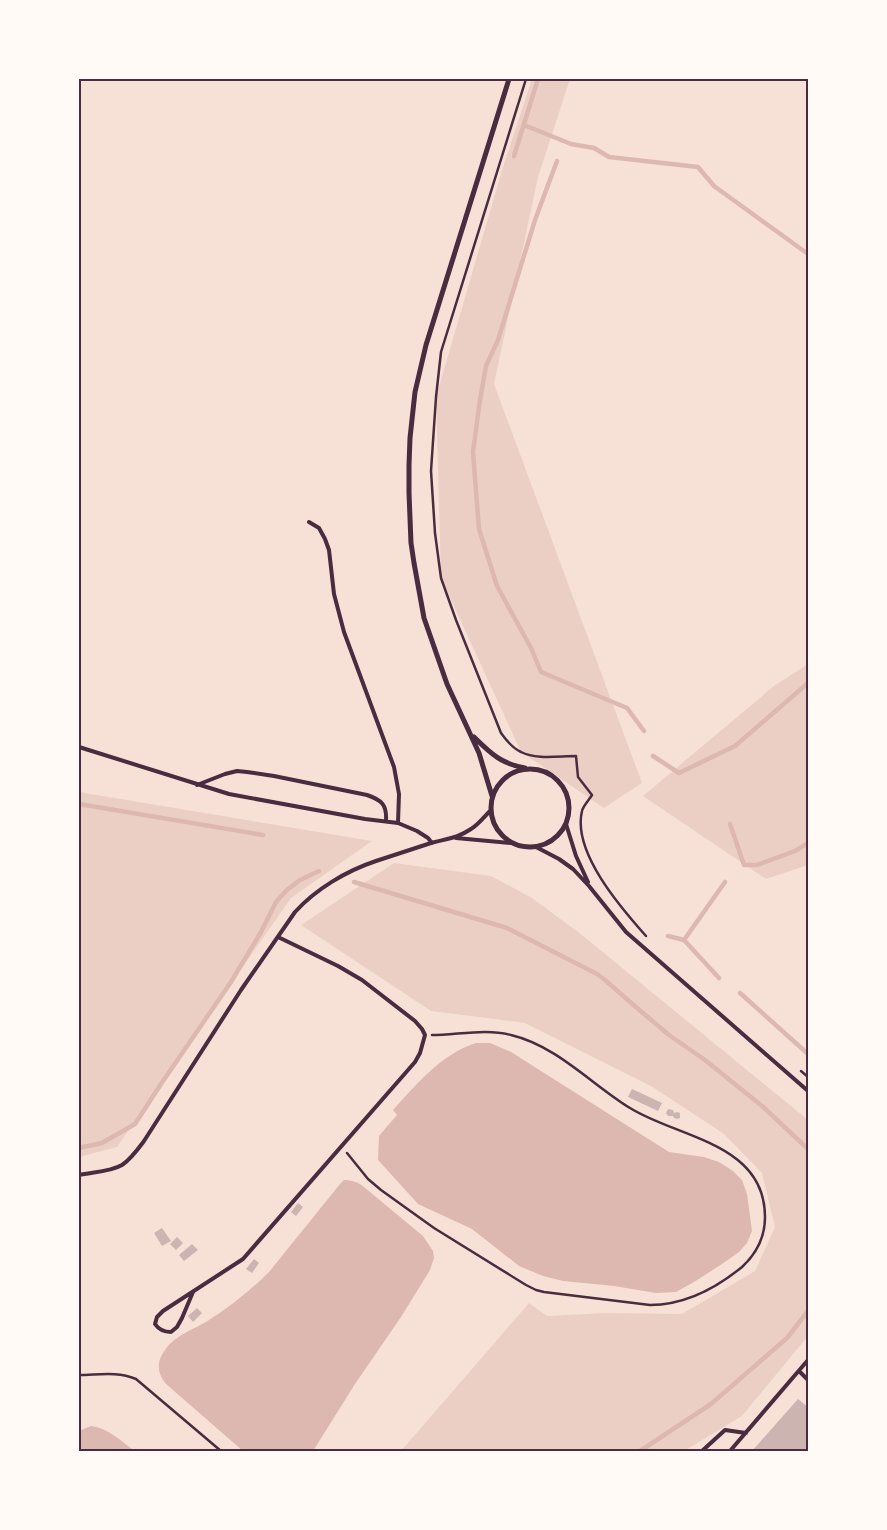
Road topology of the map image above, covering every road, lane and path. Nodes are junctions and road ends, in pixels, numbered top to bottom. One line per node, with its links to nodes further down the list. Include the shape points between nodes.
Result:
1 (509, 79): 4 (street, via 426,345 415,392 410,438 411,544 421,604 447,684)
2 (526, 79): 19 (path, via 441,352 431,471 438,560 456,620 501,733 521,752 536,756 576,756 578,777 592,795 582,810 580,830 588,853 598,876 619,906)
3 (309, 522): 11 (lane, via 319,528 325,538 344,632 394,767 399,794)
4 (471, 733): 6 (street, via 503,762); 8 (street)
5 (79, 747): 7 (lane)
6 (530, 769): 8 (street, via 518,770 507,776); 12 (street, via 553,776 562,785 569,808)
7 (197, 785): 10 (lane, via 243,797); 10 (lane, via 238,772 274,776 367,794 383,804 387,812)
8 (492, 796): 9 (street)
9 (490, 811): 13 (lane, via 478,825); 15 (street, via 500,835)
10 (386, 821): 11 (lane)
11 (398, 823): 14 (lane, via 417,831)
12 (566, 824): 16 (street, via 559,835); 17 (lane)
13 (456, 838): 14 (lane); 15 (lane)
14 (432, 843): 18 (lane, via 375,861 339,878 303,904)
15 (511, 844): 16 (street)
16 (536, 848): 17 (lane, via 559,859)
17 (590, 886): 23 (lane, via 626,932)
18 (278, 937): 20 (lane, via 362,980 415,1021); 25 (lane, via 132,1157 112,1169)
19 (647, 937)
20 (425, 1035): 24 (lane, via 415,1062); 24 (path, via 510,1034 550,1052 635,1111 730,1154 741,1162 759,1188 765,1227 759,1246 735,1272 702,1294 664,1305 536,1290 434,1228 381,1190)
21 (800, 1071): 22 (path)
22 (808, 1077)
23 (808, 1090)
24 (340, 1146): 26 (lane, via 243,1259)
25 (79, 1175)
26 (193, 1292): 26 (lane, via 157,1317 155,1324 159,1329 171,1332 177,1327)
27 (808, 1360): 28 (lane)
28 (799, 1371): 30 (lane); 31 (lane)
29 (79, 1375): 32 (path, via 118,1374 136,1379)
30 (808, 1380)
31 (746, 1433): 33 (lane, via 725,1430); 34 (lane)
32 (221, 1451)
33 (702, 1451)
34 (730, 1451)

